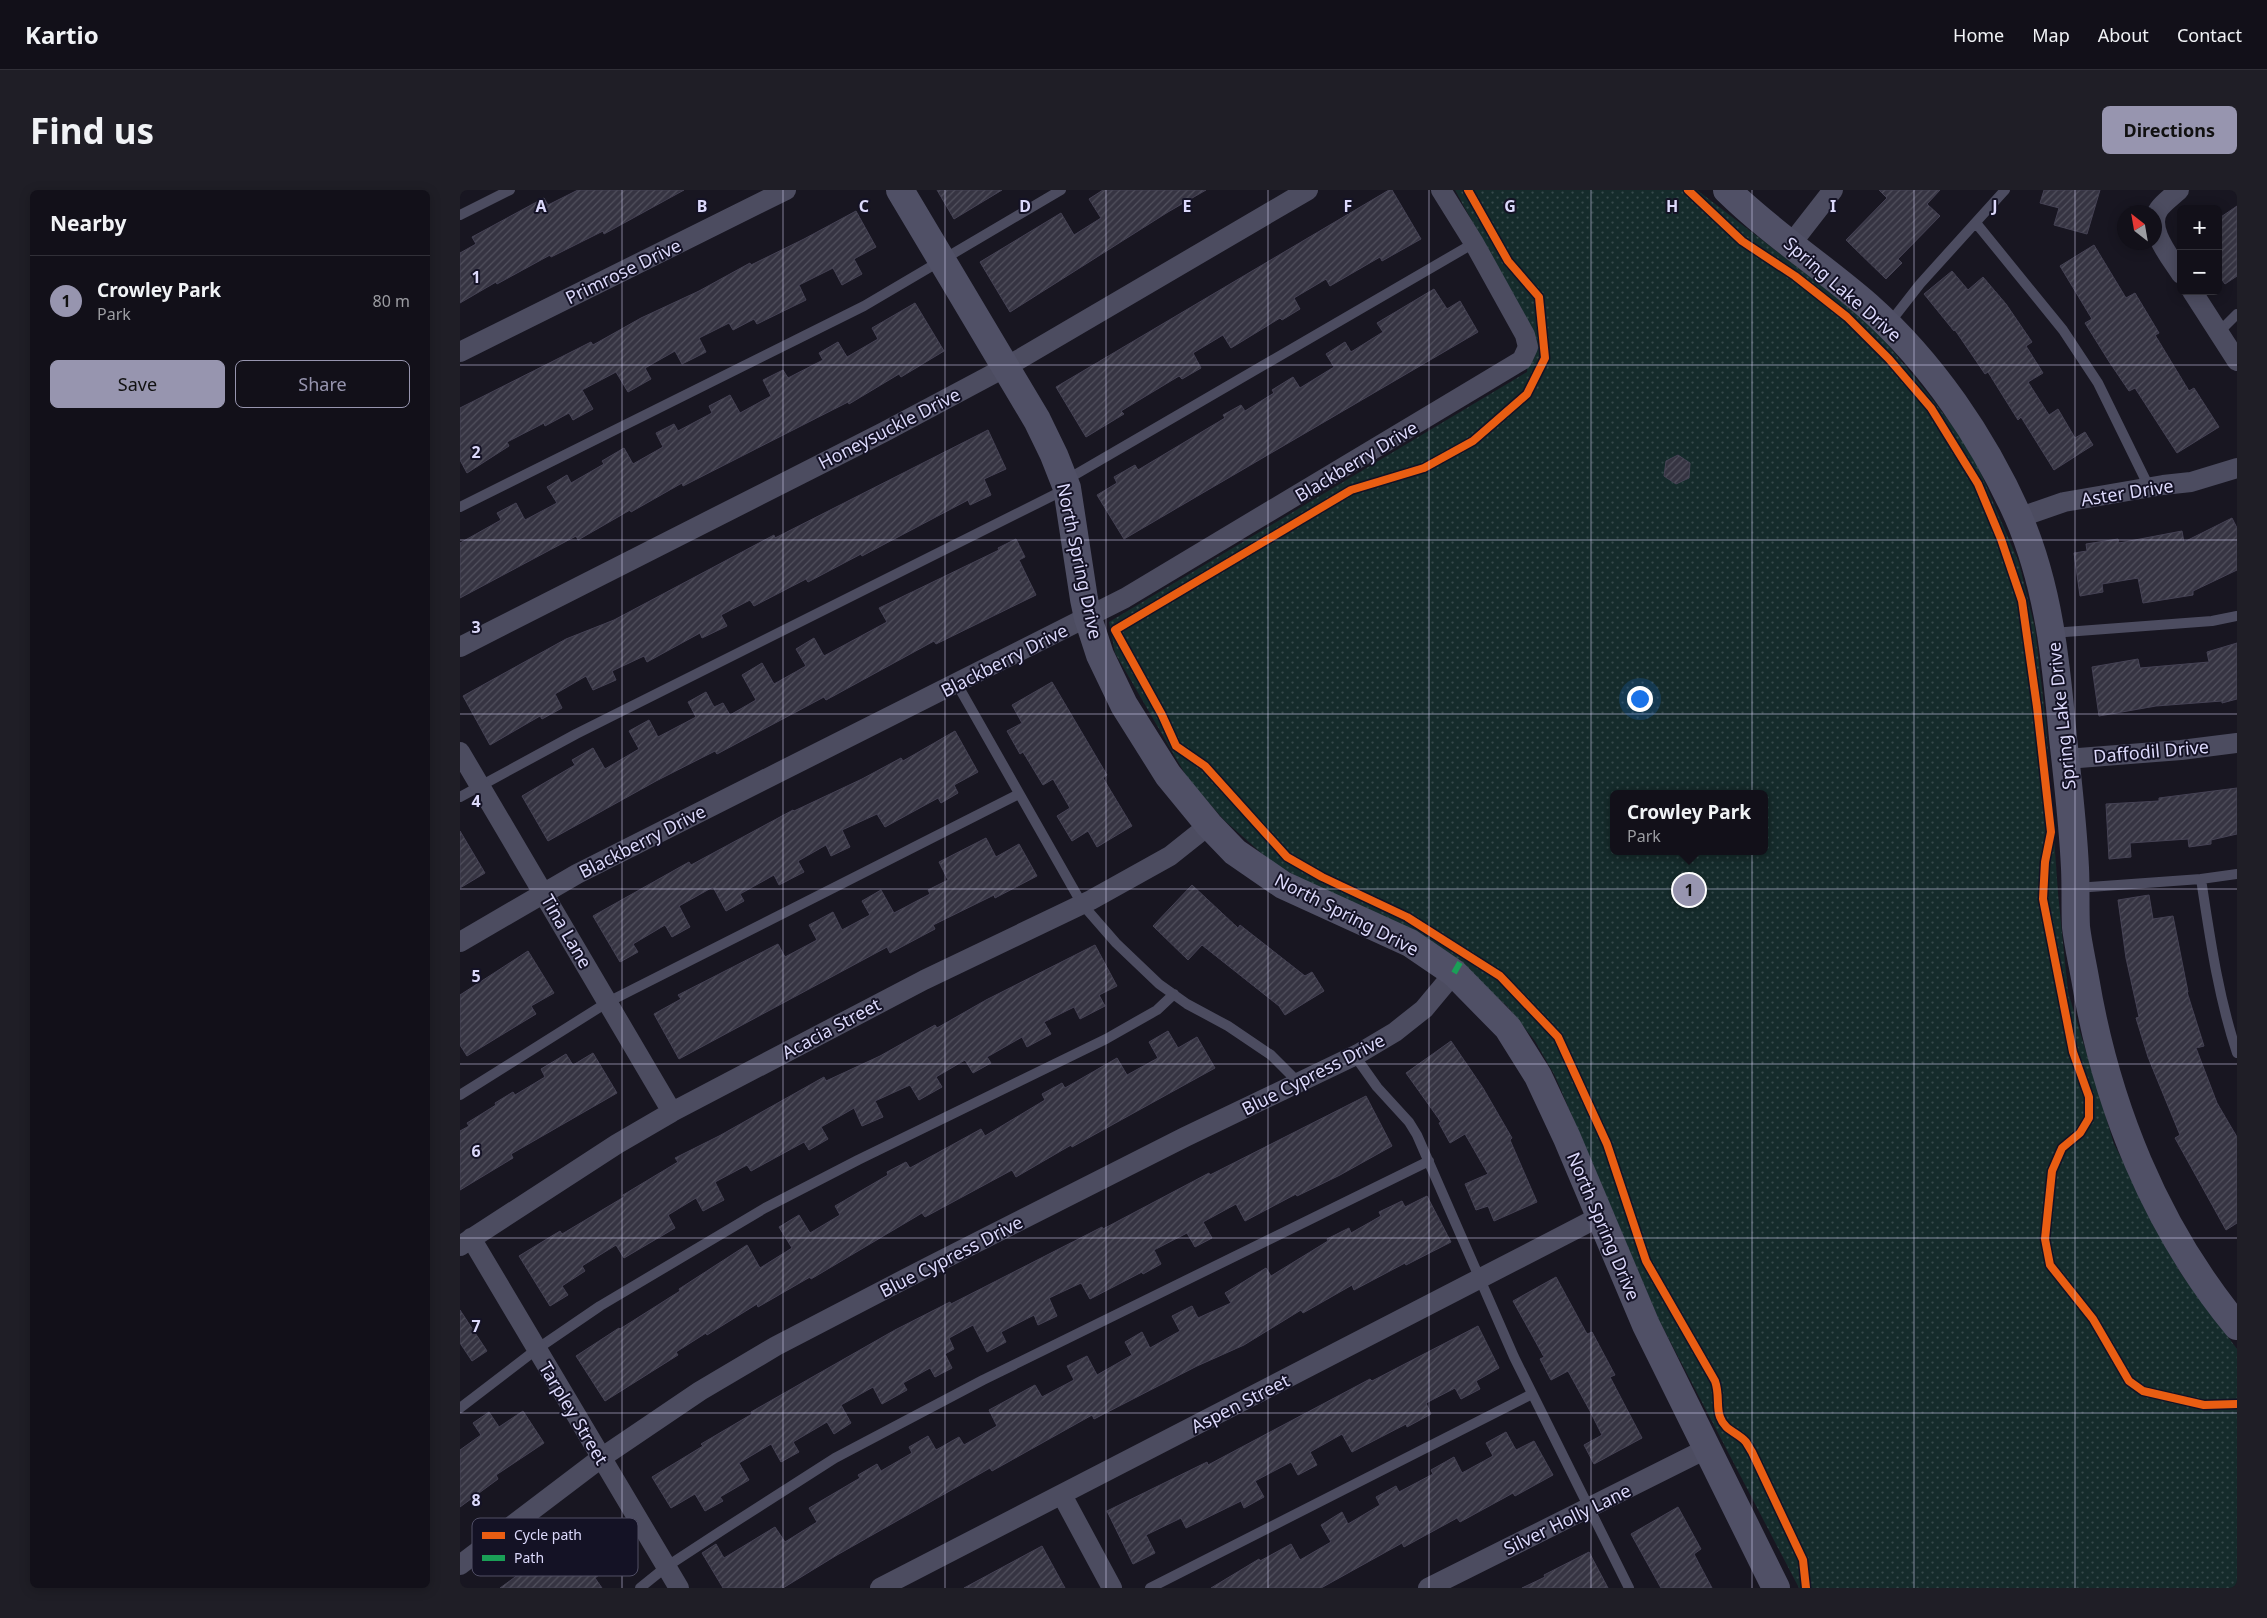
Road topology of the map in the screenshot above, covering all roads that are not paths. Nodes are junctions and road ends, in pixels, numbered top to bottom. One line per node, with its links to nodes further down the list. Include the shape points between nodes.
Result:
1 (510, 190): 11 (lane)
2 (786, 190): 21 (street, Primrose Drive)
3 (900, 190): 15 (street, North Spring Drive)
4 (1061, 190): 15 (lane)
5 (1308, 190): 23 (street, Honeysuckle Drive)
6 (1441, 190): 13 (street, Blackberry Drive)
7 (1727, 190): 14 (street, Spring Lake Drive)
8 (1833, 190): 14 (street)
9 (2006, 190): 12 (lane)
10 (2180, 190): 16 (street, via 2158,210 2155,227)
11 (460, 215)
12 (1976, 223): 19 (lane, via 1920,284); 26 (lane, via 2064,330 2098,383)
13 (1474, 243): 25 (lane); 30 (street, Blackberry Drive, via 1525,335 1528,347 1522,360)
14 (1792, 244): 19 (street, Spring Lake Drive)
15 (942, 260): 23 (street, North Spring Drive); 27 (lane, via 864,306)
16 (2177, 268)
17 (2195, 295): 20 (street)
18 (2237, 314): 20 (lane)
19 (1888, 326): 28 (street, Spring Lake Drive, via 1913,351 1962,413)
20 (2219, 332): 22 (street)
21 (460, 352)
22 (2237, 361)
23 (1006, 367): 25 (street, North Spring Drive, via 1037,420); 32 (street, Honeysuckle Drive)
24 (2237, 468): 26 (street, Aster Drive, via 2190,482)
25 (1066, 485): 30 (street, North Spring Drive); 37 (lane)
26 (2149, 487): 28 (street, Aster Drive, via 2064,502)
27 (460, 507)
28 (2018, 518): 31 (street, Spring Lake Drive, via 2043,590)
29 (2237, 616): 31 (lane, via 2212,621)
30 (1088, 618): 33 (street, Blackberry Drive); 40 (street, North Spring Drive, via 1100,655 1124,705 1168,775)
31 (2052, 633): 36 (street, Spring Lake Drive)
32 (460, 647)
33 (957, 684): 38 (lane); 44 (street, Blackberry Drive)
34 (2237, 743): 36 (street, Daffodil Drive)
35 (460, 752): 37 (street, Tina Lane)
36 (2066, 759): 43 (street, Spring Lake Drive)
37 (480, 786): 39 (lane); 44 (street, Tina Lane)
38 (1019, 794): 45 (lane); 49 (lane)
39 (460, 798)
40 (1209, 824): 45 (street, Acacia Street, via 1170,856); 47 (street, North Spring Drive, via 1235,852 1283,885 1410,942)
41 (2237, 874): 42 (lane)
42 (2202, 879): 43 (lane); 50 (lane, via 2216,978)
43 (2075, 888): 59 (street, Spring Lake Drive, via 2076,929 2091,1018 2117,1113 2147,1183 2176,1238)
44 (544, 892): 46 (street, Blackberry Drive); 49 (street, Tina Lane)
45 (1082, 904): 48 (lane, via 1116,943); 54 (street, Acacia Street, via 924,980)
46 (460, 942)
47 (1454, 972): 51 (street, Blue Cypress Drive, via 1424,1010); 56 (street, North Spring Drive, via 1508,1028 1538,1076)
48 (1174, 994): 52 (lane, via 1271,1055); 60 (lane, via 1157,1010 1106,1039 765,1208 600,1306)
49 (608, 1002): 53 (lane); 54 (street, Tina Lane)
50 (2237, 1053)
51 (1355, 1056): 52 (street, Blue Cypress Drive); 55 (lane, via 1377,1087 1409,1122)
52 (1299, 1083): 64 (street, Blue Cypress Drive, via 1185,1137 776,1346 700,1391)
53 (460, 1095)
54 (672, 1112): 57 (street, Acacia Street)
55 (1429, 1161): 58 (lane); 72 (lane, via 992,1375 879,1435 827,1464)
56 (1599, 1217): 58 (street, Aspen Street); 63 (street, North Spring Drive, via 1646,1326)
57 (466, 1242): 60 (street, Tarpley Street)
58 (1480, 1278): 61 (lane); 65 (street, Aspen Street)
59 (2237, 1326)
60 (537, 1349): 62 (lane); 64 (street, Tarpley Street)
61 (1532, 1394): 66 (lane); 77 (lane)
62 (460, 1408)
63 (1706, 1449): 66 (street, Silver Holly Lane); 80 (street, North Spring Drive)
64 (601, 1458): 67 (street, Blue Cypress Drive); 68 (street, Tarpley Street)
65 (1062, 1495): 75 (street, Aspen Street); 76 (street)
66 (1589, 1508): 78 (street, Silver Holly Lane); 79 (lane)
67 (521, 1518)
68 (637, 1518)
69 (638, 1520): 72 (street, Tarpley Street)
70 (472, 1555): 71 (street, Blue Cypress Drive)
71 (460, 1564)
72 (666, 1567): 73 (lane); 74 (street, Tarpley Street)
73 (640, 1588)
74 (679, 1588)
75 (880, 1588)
76 (1112, 1588)
77 (1150, 1588)
78 (1428, 1588)
79 (1629, 1588)
80 (1776, 1588)

